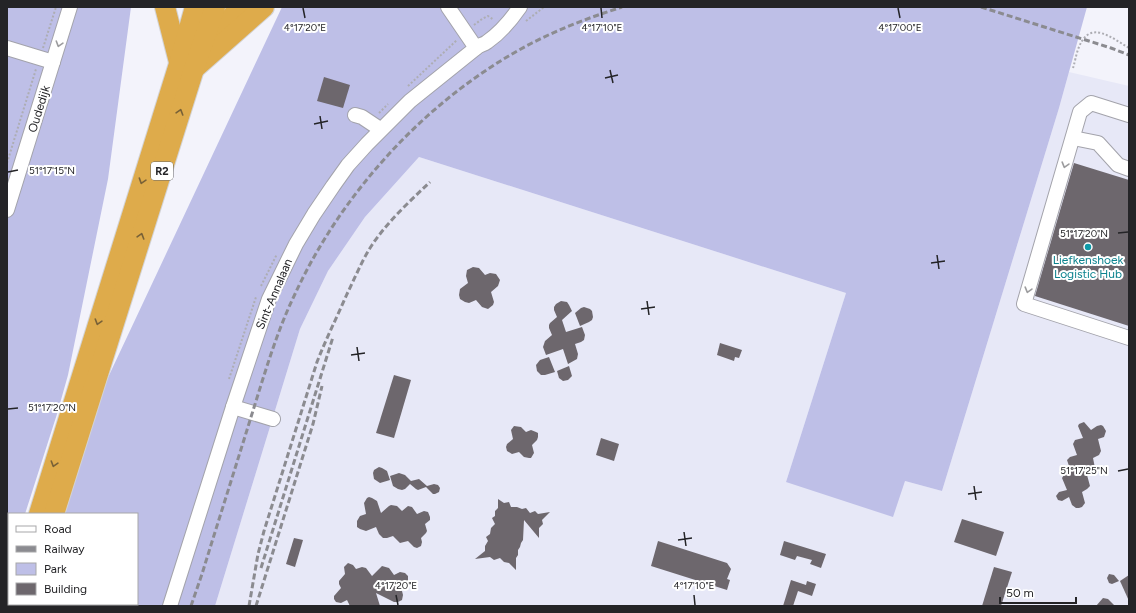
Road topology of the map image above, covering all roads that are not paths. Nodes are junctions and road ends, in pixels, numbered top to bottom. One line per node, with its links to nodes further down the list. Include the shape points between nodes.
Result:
1 (70, 7): 25 (street, Oudedijk, one-way to 25)
2 (165, 7): 26 (highway)
3 (170, 7): 26 (highway, R2)
4 (174, 7): 26 (highway, R2)
5 (178, 7): 26 (highway, R2)
6 (182, 7): 26 (highway, R2)
7 (187, 7): 26 (highway, R2)
8 (191, 7): 26 (highway, R2)
9 (195, 7): 26 (highway, R2)
10 (200, 7): 26 (highway, R2)
11 (210, 7): 26 (highway, R2)
12 (215, 7): 26 (highway, R2)
13 (221, 7): 26 (highway, R2)
14 (226, 7): 26 (highway, R2)
15 (232, 7): 26 (highway, R2)
16 (239, 7): 26 (highway, R2)
17 (246, 7): 26 (highway, R2)
18 (253, 7): 26 (highway, R2)
19 (264, 7): 26 (highway)
20 (448, 7): 23 (street)
21 (508, 7): 23 (street, Sint-Annalaan)
22 (520, 7): 23 (street, Sint-Annalaan, via 503,28 486,43)
23 (478, 46): 29 (street, Sint-Annalaan)
24 (7, 48): 25 (street)
25 (46, 60): 32 (street, Oudedijk)
26 (186, 66): 36 (highway, R2, one-way to 36, via 86,360); 37 (highway, R2, one-way to 26, via 114,320)
27 (355, 115): 29 (street)
28 (1129, 115): 30 (street, via 1091,103 1080,112)
29 (375, 126): 34 (street, Sint-Annalaan, via 296,244 269,299)
30 (1073, 138): 31 (street, via 1098,143 1118,165); 33 (street, one-way to 33, via 1024,304)
31 (1129, 168)
32 (7, 210)
33 (1129, 338)
34 (232, 407): 35 (street); 38 (street, Sint-Annalaan)
35 (273, 419)
36 (38, 513)
37 (54, 513)
38 (170, 606)

